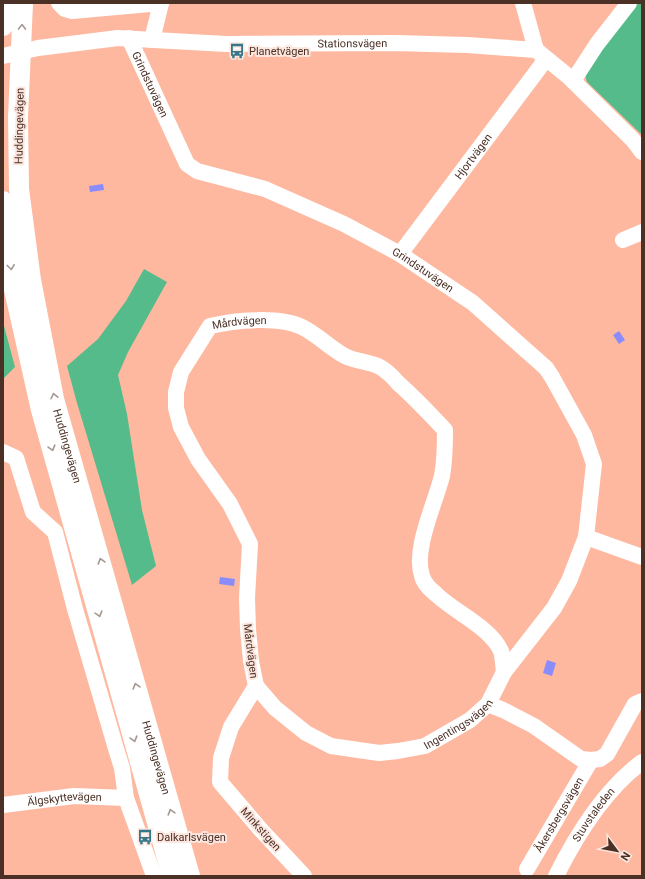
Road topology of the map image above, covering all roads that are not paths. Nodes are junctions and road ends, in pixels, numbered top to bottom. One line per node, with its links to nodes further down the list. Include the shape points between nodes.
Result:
1 (5, 3): 7 (main road)
2 (23, 3): 10 (main road, Huddingevägen, one-way to 2)
3 (59, 3): 4 (street, via 72,11)
4 (161, 3): 9 (street)
5 (523, 3): 11 (street)
6 (629, 3): 12 (street, via 597,44)
7 (3, 26)
8 (129, 38): 9 (street, Stationsvägen); 10 (street, Stationsvägen); 17 (street, Grindstuvägen, via 187,164 197,171 265,189 344,224)
9 (152, 40): 11 (street, Stationsvägen, via 226,44 395,42 467,45)
10 (12, 53): 33 (main road, Huddingevägen, one-way to 10, via 54,399 31,280 19,189 18,117)
11 (541, 54): 12 (street); 17 (street, Hjortvägen)
12 (573, 81): 13 (street)
13 (642, 152)
14 (3, 200): 32 (main road, Huddingevägen, one-way to 32, via 13,285 41,410)
15 (642, 232): 16 (street)
16 (623, 240)
17 (400, 254): 19 (street, Grindstuvägen, via 473,303 546,368 552,377 584,435 594,464)
18 (10, 455): 28 (street, via 33,512 55,532 120,762)
19 (586, 537): 20 (street); 21 (street, Ingentingsvägen, via 569,581 554,608)
20 (642, 557)
21 (504, 672): 22 (street, Mårdvägen, via 501,652 488,632 448,605 430,589 422,576 421,548 442,477 445,430 379,366 346,356 302,327 266,320 243,320 210,326 181,372 176,392 176,408 181,427 198,459 230,504 250,544 248,629); 24 (street, Ingentingsvägen)
22 (256, 686): 24 (street, Ingentingsvägen, via 275,708 306,733 331,746 379,753 425,746 470,720); 27 (street, Mårdvägen, via 231,727 221,758)
23 (642, 701): 25 (street, via 635,704 607,754 600,759)
24 (488, 704): 25 (street, via 534,726 581,759)
25 (591, 760): 30 (street, Åkersbergsvägen)
26 (642, 762): 35 (street, Stuvstaleden, via 618,783 598,808 572,844)
27 (220, 782): 34 (street, Minkstigen)
28 (126, 798): 29 (street, Älgskyttevägen, via 74,796); 31 (street)
29 (3, 805)
30 (527, 869)
31 (154, 876)
32 (172, 876)
33 (190, 876)
34 (304, 876)
35 (556, 876)

